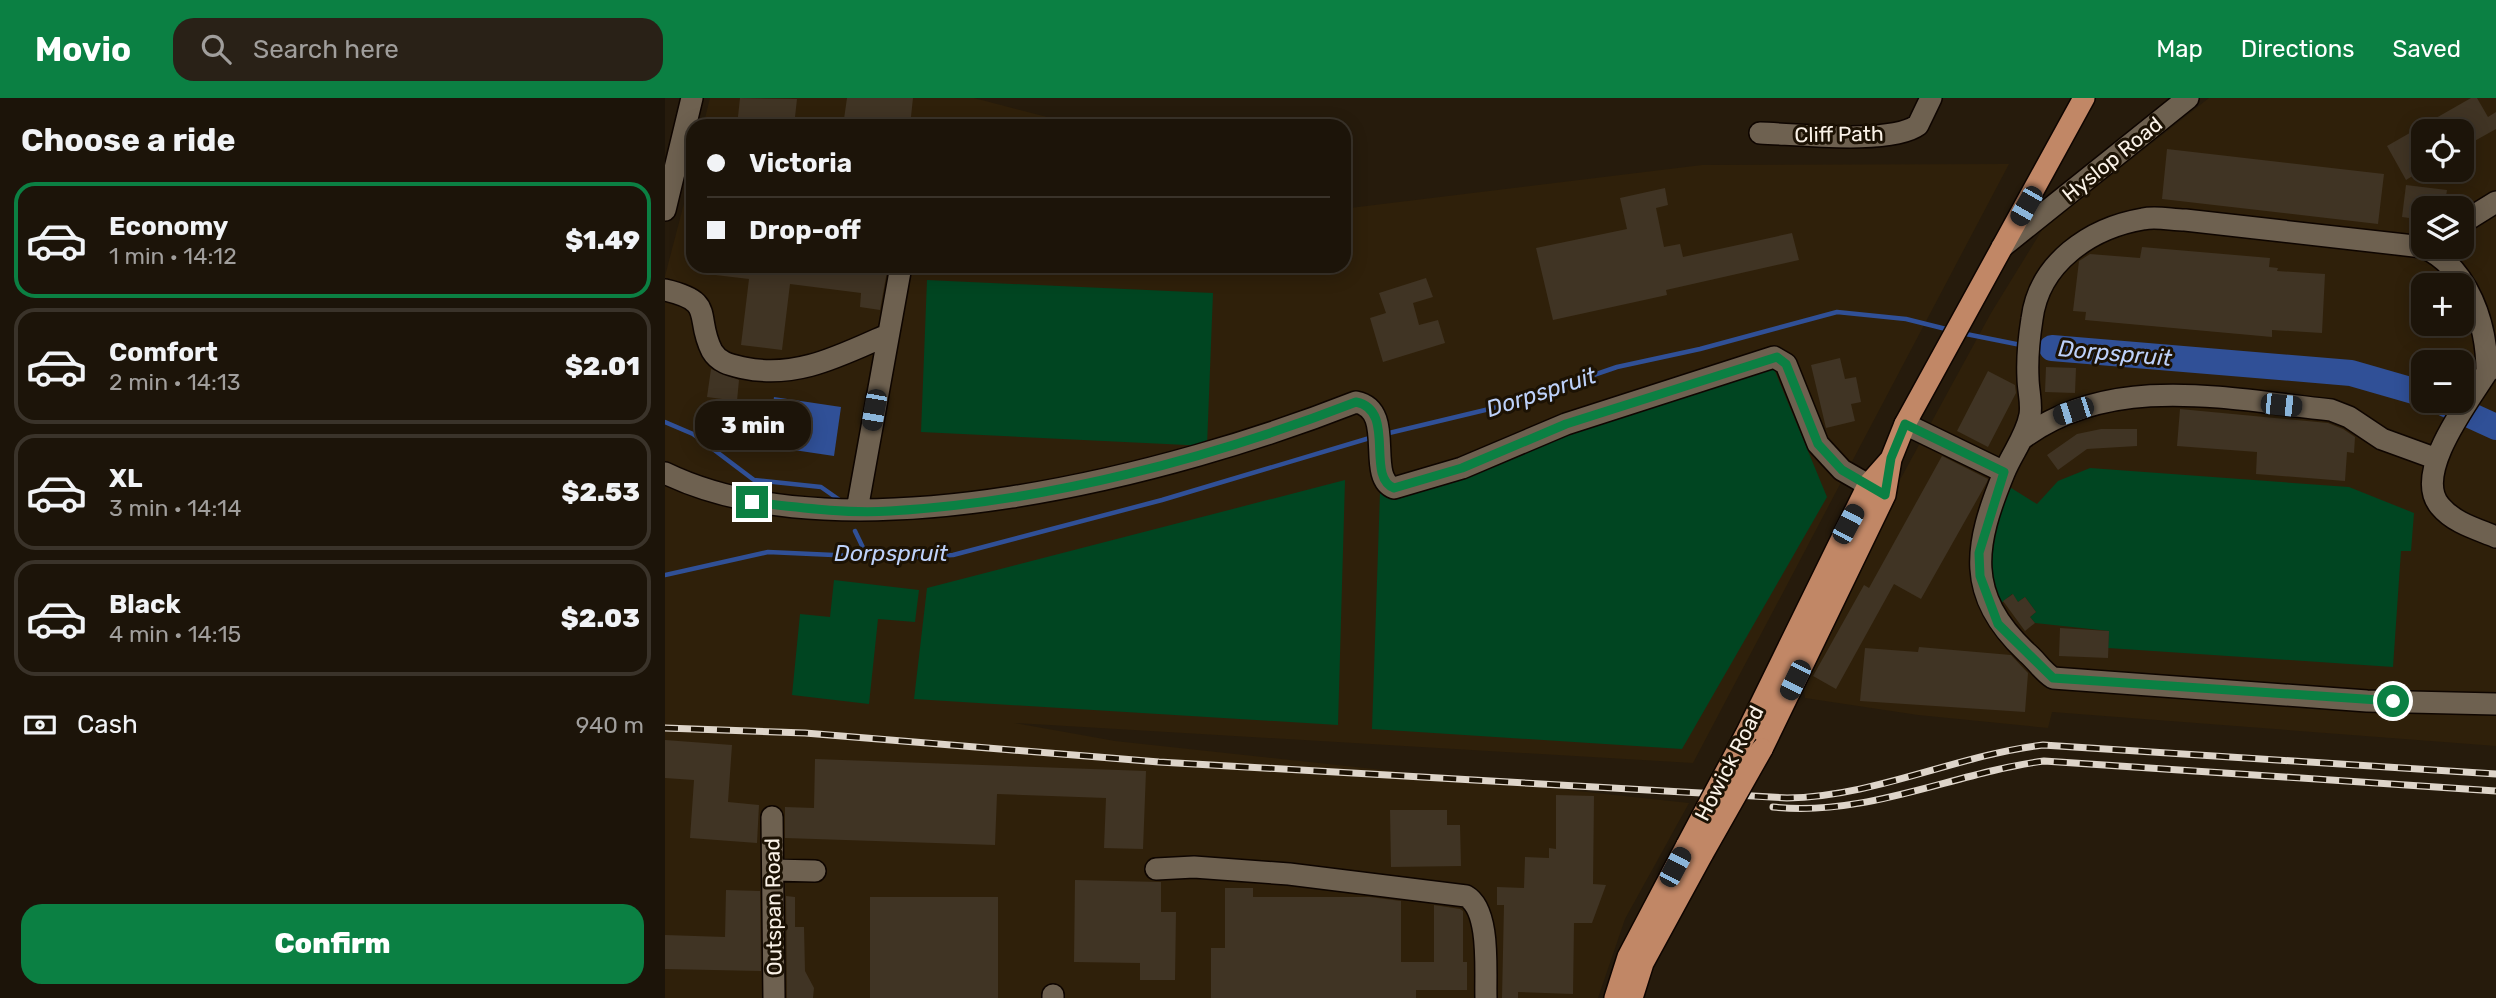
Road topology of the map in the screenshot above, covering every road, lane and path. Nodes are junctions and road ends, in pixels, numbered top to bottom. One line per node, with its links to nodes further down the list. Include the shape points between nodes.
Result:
1 (692, 98): 5 (street)
2 (1931, 98): 7 (street, Cliff Path, via 1917,126 1889,134)
3 (2084, 98): 12 (main road, Howick Road)
4 (2188, 98): 12 (street, Hyslop Road)
5 (687, 119)
6 (686, 123): 9 (street)
7 (1760, 133)
8 (2495, 206): 10 (street)
9 (665, 210)
10 (2474, 217)
11 (2411, 246): 19 (street, via 2146,218 2089,237 2054,267 2034,305 2030,415)
12 (2002, 247): 18 (main road, Howick Road)
13 (2441, 259): 17 (street, via 2480,316)
14 (900, 273): 16 (street)
15 (665, 290): 16 (street, via 696,302 713,353 724,363 765,372 795,371)
16 (887, 335): 24 (street)
17 (2487, 375): 20 (street)
18 (1905, 424): 21 (street); 23 (main road, Howick Road)
19 (2023, 438): 20 (street, via 2059,416 2124,396 2182,395 2331,410 2382,439); 21 (street)
20 (2437, 459): 25 (street, via 2430,478 2440,506 2463,524)
21 (2004, 472): 26 (street, via 1979,553 1980,576 1998,624 2053,678 2367,701)
22 (665, 473): 24 (street, via 752,502)
23 (1877, 490): 24 (street, via 1842,470 1818,444 1786,364 1777,357 1566,424 1462,468 1394,488 1384,481 1376,419 1365,405 1356,402 1268,436 1055,489 888,511); 28 (main road, Howick Road, bridge, via 1745,734); 28 (main road, Howick Road, bridge, via 1762,749)
24 (857, 510)
25 (2496, 537)
26 (2496, 705)
27 (772, 817): 30 (street, Outspan Road)
28 (1695, 849): 34 (main road, Howick Road, via 1628,957); 35 (main road, Howick Road)
29 (1156, 869): 33 (street, via 1289,874 1466,896 1480,913)
30 (773, 870): 31 (street); 32 (street, Outspan Road)
31 (815, 871)
32 (774, 998)
33 (1486, 998)
34 (1615, 998)
35 (1632, 998)

